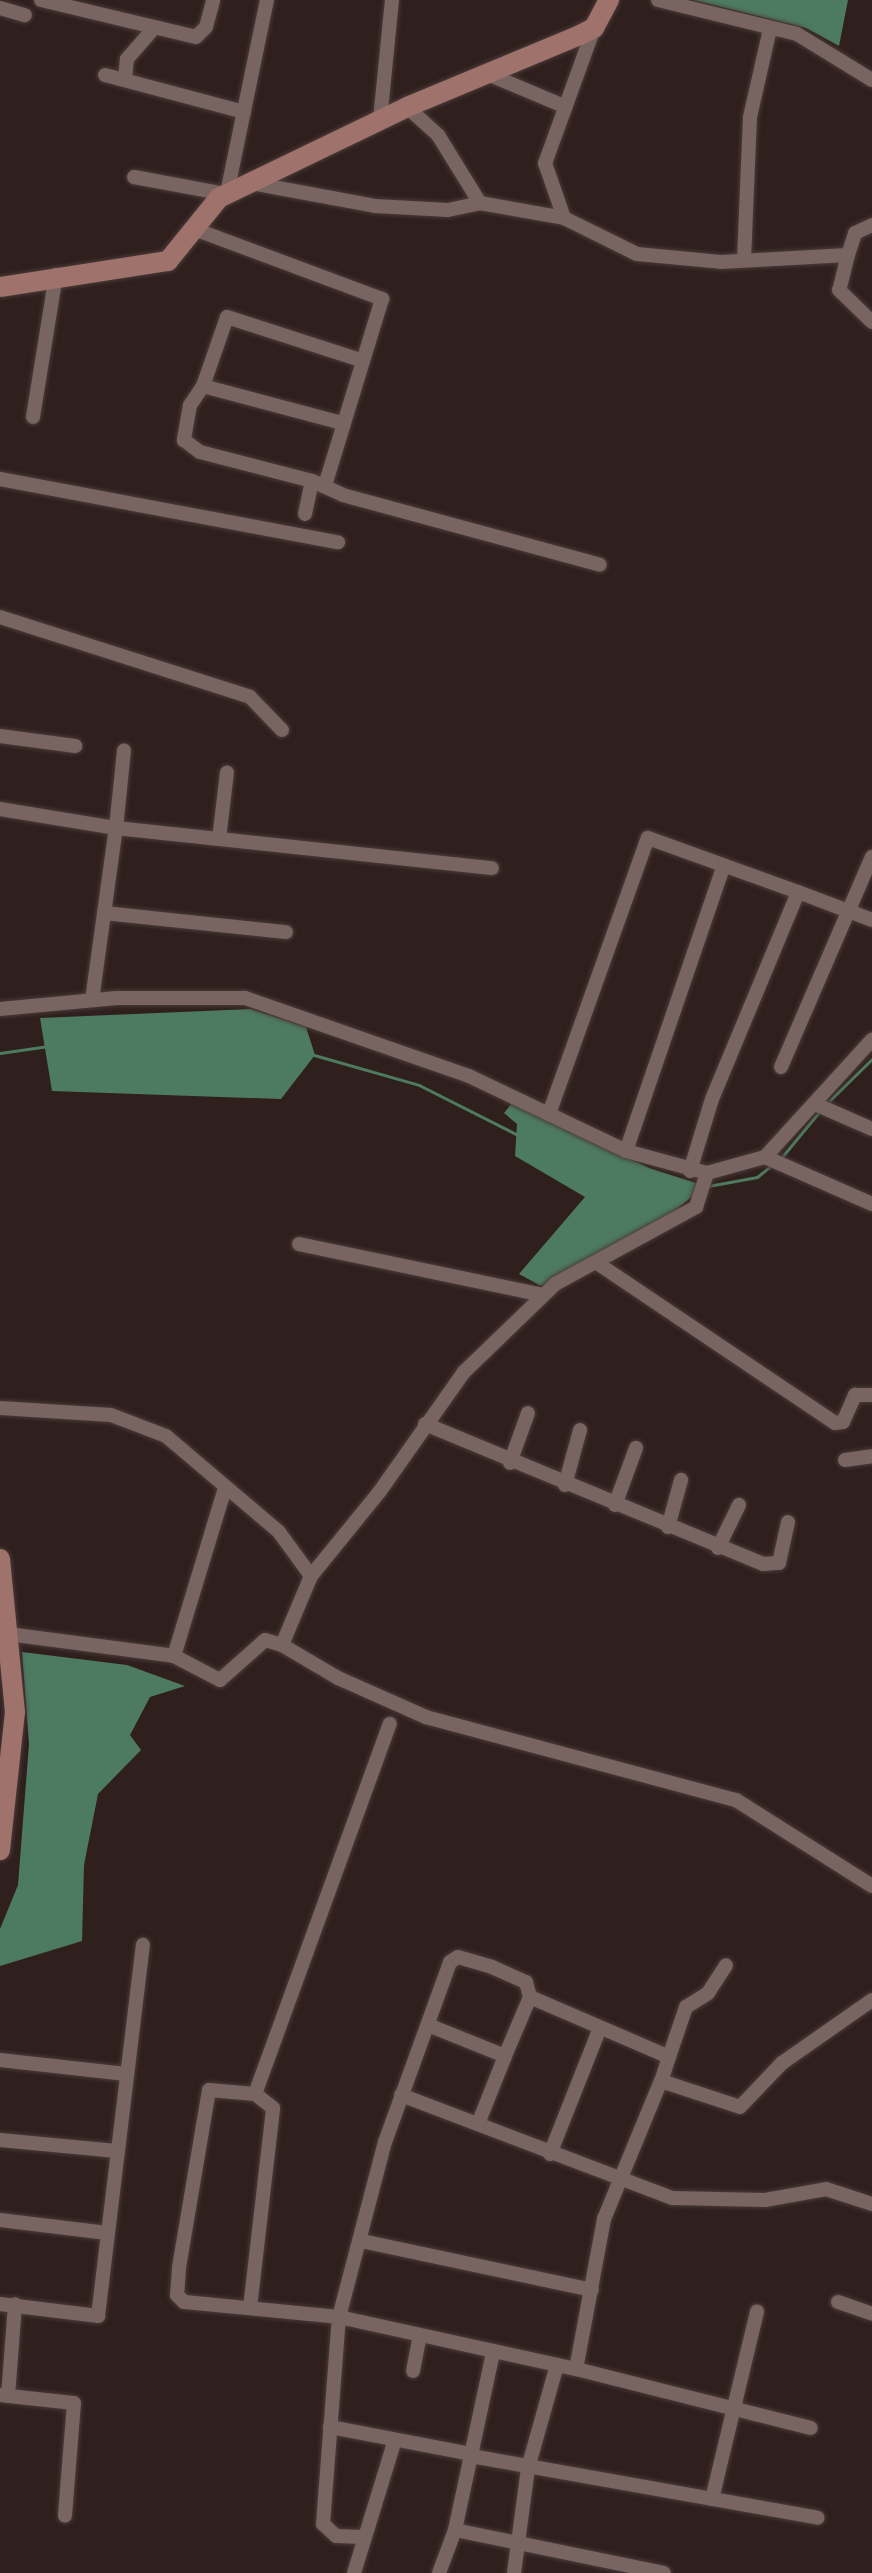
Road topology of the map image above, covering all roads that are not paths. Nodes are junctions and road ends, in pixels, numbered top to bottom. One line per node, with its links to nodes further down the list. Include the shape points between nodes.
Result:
1 (41, 0): 9 (street)
2 (213, 0): 9 (street, via 206,27 196,37)
3 (267, 0): 18 (street)
4 (392, 0): 19 (street)
5 (609, 0): 10 (street)
6 (658, 0): 11 (street)
7 (0, 8): 8 (street)
8 (25, 15)
9 (154, 28): 14 (street, via 127,59)
10 (594, 28): 13 (street); 17 (street)
11 (770, 29): 15 (street, via 821,44); 28 (street, via 750,117)
12 (105, 75): 14 (street)
13 (490, 75): 16 (street); 17 (street)
14 (125, 80): 18 (street)
15 (872, 80)
16 (407, 107): 19 (street); 23 (street, via 438,135)
17 (566, 107): 24 (street, via 545,163)
18 (244, 112): 22 (street)
19 (380, 120): 21 (street)
20 (134, 177): 22 (street)
21 (246, 182): 22 (street); 23 (street, via 375,206 448,210)
22 (227, 193): 26 (street, via 202,212)
23 (480, 203): 24 (street)
24 (564, 218): 28 (street, via 637,254)
25 (872, 225): 27 (street, via 855,233)
26 (194, 229): 29 (street, via 168,261); 32 (street, via 382,299)
27 (848, 255): 28 (street); 31 (street, via 839,290)
28 (744, 260)
29 (56, 275): 30 (street); 34 (street)
30 (0, 287)
31 (872, 322)
32 (363, 361): 33 (street, via 227,317); 35 (street)
33 (203, 386): 35 (street); 37 (street, via 184,426 189,446)
34 (33, 417)
35 (342, 423): 37 (street)
36 (0, 479): 39 (street)
37 (318, 483): 38 (street); 40 (street)
38 (305, 514)
39 (338, 542)
40 (600, 565)
41 (0, 617): 42 (street, via 250,697)
42 (282, 730)
43 (0, 736): 44 (street)
44 (75, 746)
45 (124, 750): 48 (street)
46 (227, 772): 49 (street)
47 (0, 809): 48 (street)
48 (116, 828): 49 (street); 55 (street)
49 (219, 839): 52 (street)
50 (872, 857): 54 (street)
51 (724, 865): 53 (street); 63 (street, via 648,838); 65 (street)
52 (492, 868)
53 (798, 892): 54 (street); 67 (street, via 712,1099)
54 (848, 911): 56 (street); 61 (street)
55 (104, 913): 57 (street); 58 (street)
56 (872, 920)
57 (286, 932)
58 (92, 1000): 59 (street); 63 (street, via 245,998 349,1030)
59 (0, 1009)
60 (869, 1050): 62 (street)
61 (781, 1067)
62 (820, 1107): 64 (street); 66 (street)
63 (550, 1111): 65 (street)
64 (872, 1129)
65 (626, 1151): 67 (street)
66 (772, 1160): 68 (street); 69 (street)
67 (690, 1171): 68 (street)
68 (704, 1182): 71 (street, via 696,1207)
69 (872, 1204)
70 (299, 1244): 72 (street)
71 (597, 1263): 72 (street); 73 (street, via 835,1423 843,1422 855,1395)
72 (543, 1295): 76 (street, via 464,1372)
73 (872, 1395)
74 (0, 1408): 84 (street, via 111,1415 166,1436)
75 (528, 1413): 81 (street)
76 (425, 1424): 81 (street); 91 (street)
77 (580, 1430): 83 (street)
78 (636, 1448): 85 (street)
79 (872, 1456): 80 (street)
80 (845, 1460)
81 (510, 1463): 83 (street)
82 (681, 1480): 88 (street)
83 (565, 1485): 85 (street)
84 (225, 1488): 91 (street, via 279,1532); 95 (street)
85 (615, 1505): 88 (street)
86 (739, 1505): 89 (street)
87 (788, 1522): 89 (street, via 776,1566)
88 (668, 1527): 89 (street)
89 (718, 1548)
90 (0, 1559): 92 (street)
91 (311, 1576): 94 (street)
92 (2, 1612): 93 (street)
93 (8, 1634): 95 (street); 97 (street, via 15,1712)
94 (282, 1645): 95 (street, via 265,1640 226,1680); 99 (street, via 338,1678 426,1717 736,1800)
95 (174, 1656)
96 (390, 1724): 111 (street)
97 (5, 1785): 98 (street)
98 (1, 1838)
99 (872, 1886)
100 (143, 1945): 109 (street)
101 (726, 1965): 107 (street, via 708,1993 686,2007)
102 (530, 1997): 104 (street, via 526,1982 458,1957 450,1962); 105 (street); 106 (street)
103 (872, 2000): 110 (street, via 782,2063 740,2107)
104 (428, 2025): 106 (street); 112 (street)
105 (600, 2028): 107 (street); 116 (street)
106 (505, 2056): 113 (street)
107 (669, 2057): 110 (street)
108 (0, 2060): 109 (street)
109 (126, 2074): 115 (street)
110 (661, 2081): 117 (street)
111 (255, 2094): 125 (street, via 273,2108); 125 (street, via 205,2093 177,2295 184,2302)
112 (401, 2095): 113 (street); 121 (street)
113 (478, 2124): 116 (street)
114 (0, 2140): 115 (street)
115 (116, 2151): 120 (street)
116 (550, 2154): 117 (street)
117 (624, 2183): 118 (street, via 672,2198 765,2200 826,2189); 122 (street, via 604,2219)
118 (872, 2204)
119 (0, 2220): 120 (street)
120 (107, 2233): 124 (street, via 98,2316)
121 (362, 2241): 122 (street); 128 (street)
122 (592, 2290): 132 (street)
123 (838, 2302): 127 (street)
124 (7, 2304): 134 (street)
125 (250, 2308): 128 (street)
126 (757, 2311): 135 (street)
127 (872, 2314)
128 (339, 2317): 129 (street); 136 (street)
129 (420, 2336): 130 (street); 133 (street)
130 (493, 2352): 131 (street); 139 (street)
131 (557, 2365): 132 (street); 140 (street)
132 (576, 2369): 135 (street)
133 (413, 2371)
134 (4, 2396): 142 (street, via 74,2403)
135 (734, 2409): 137 (street); 141 (street)
136 (330, 2427): 138 (street); 145 (street, via 323,2524 336,2536)
137 (811, 2428)
138 (395, 2440): 139 (street); 145 (street)
139 (471, 2455): 140 (street); 144 (street)
140 (528, 2468): 141 (street); 146 (street)
141 (712, 2499): 143 (street)
142 (65, 2516)
143 (818, 2518)
144 (455, 2530): 146 (street); 149 (street)
145 (363, 2537): 148 (street)
146 (520, 2547): 147 (street); 150 (street)
147 (594, 2558): 151 (street); 152 (street)
148 (354, 2573)
149 (439, 2573)
150 (514, 2573)
151 (591, 2573)
152 (664, 2573)

